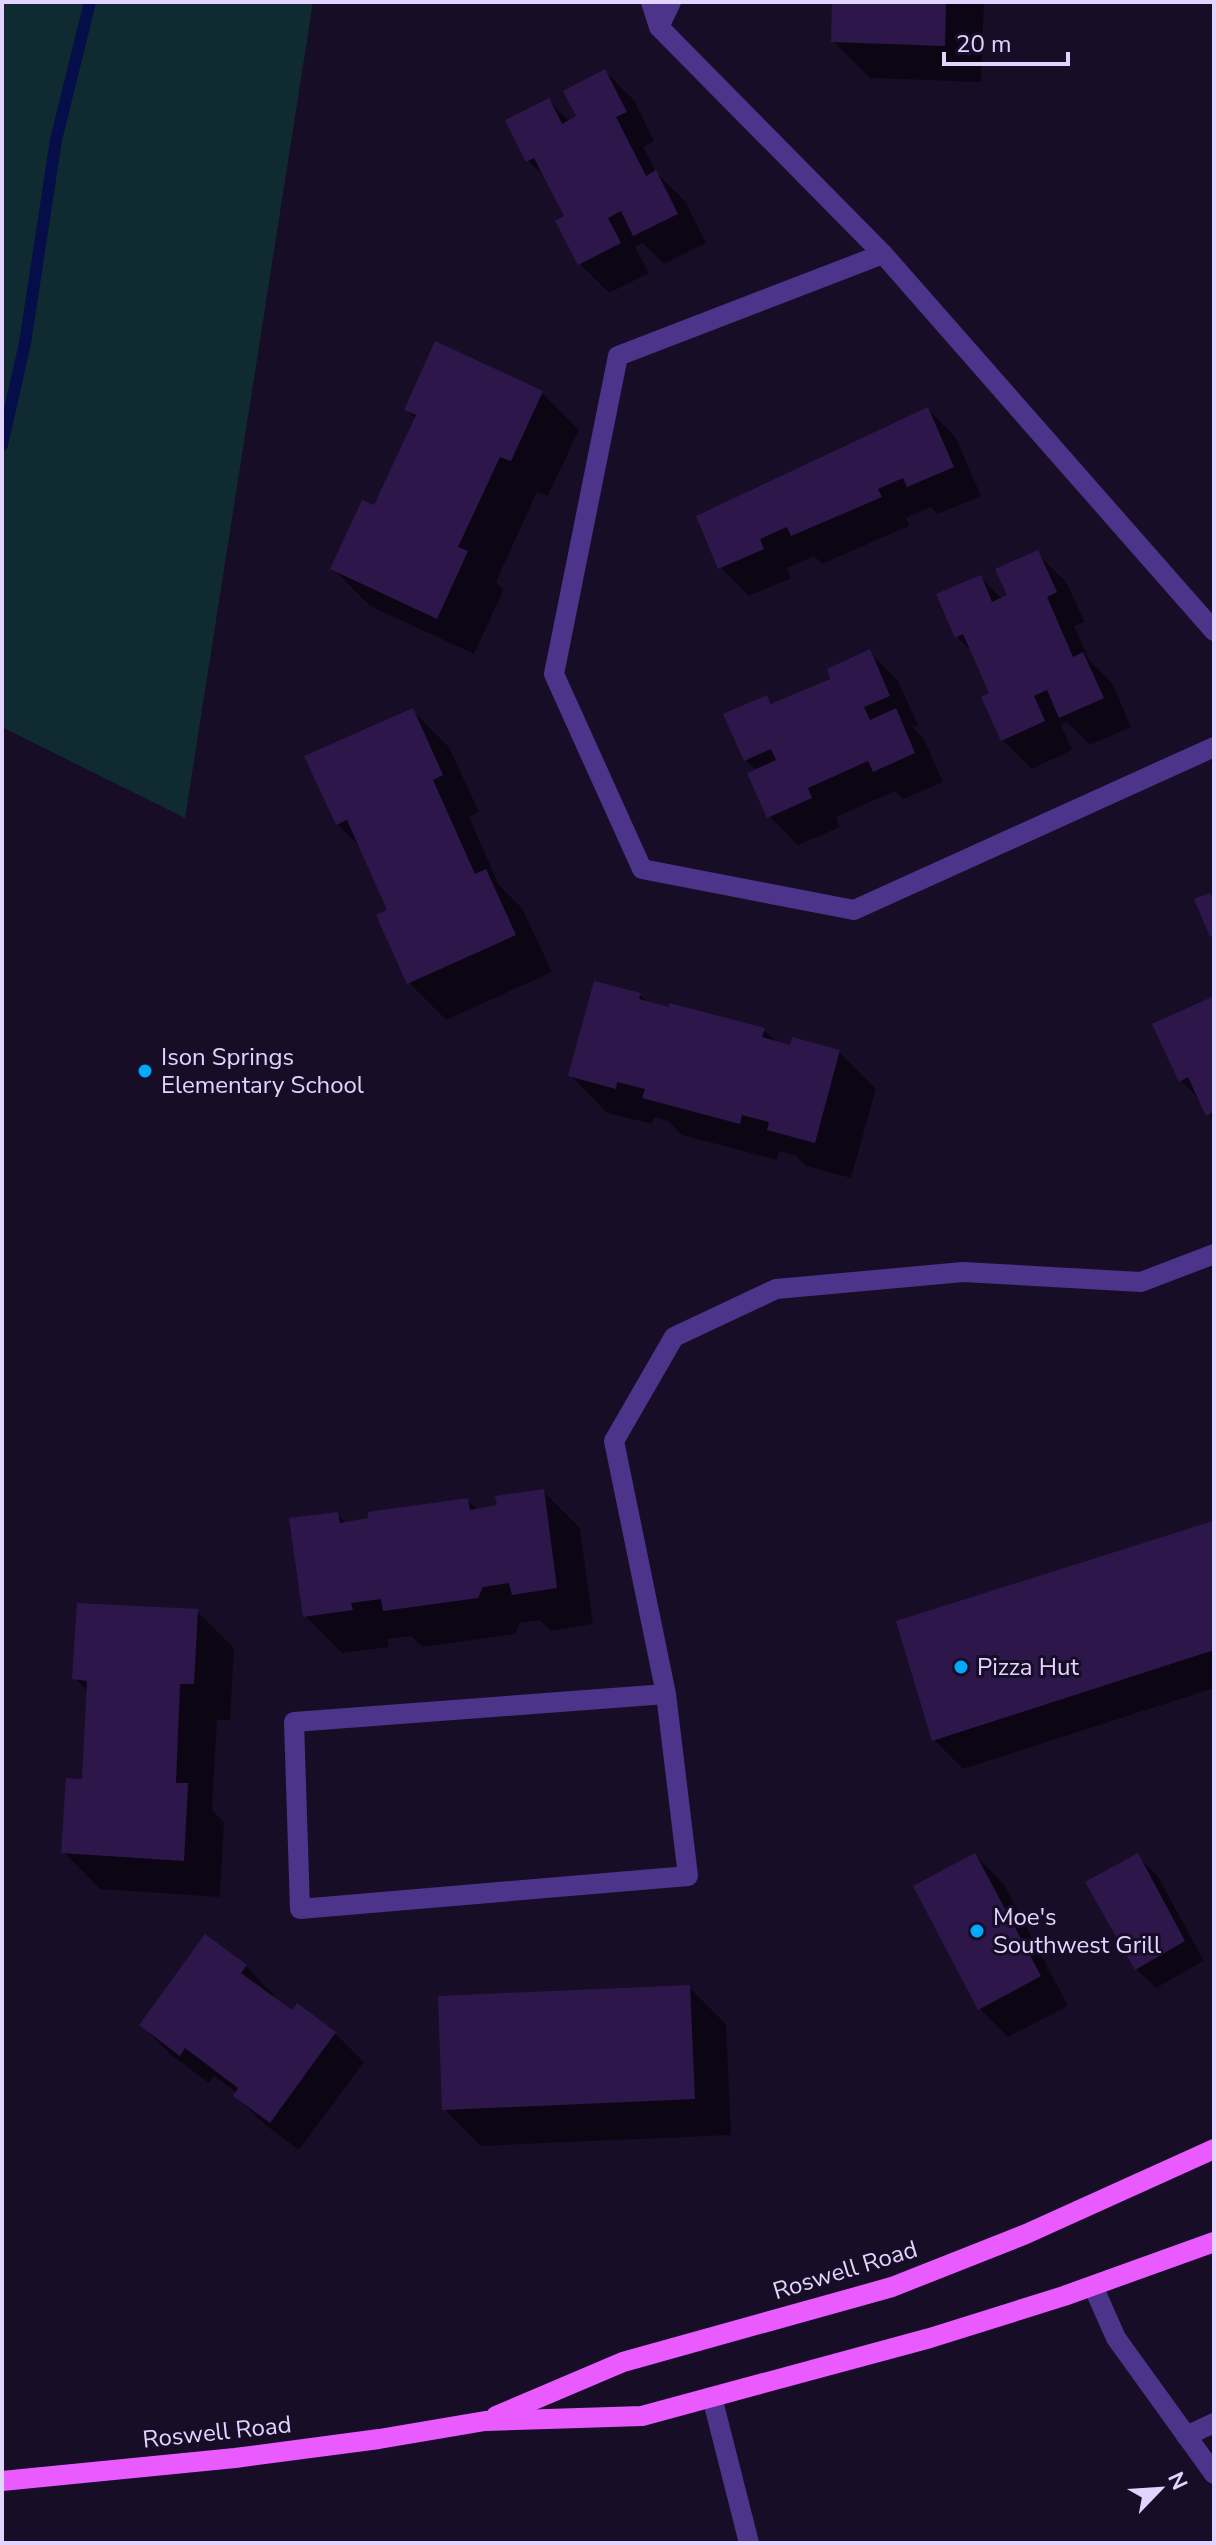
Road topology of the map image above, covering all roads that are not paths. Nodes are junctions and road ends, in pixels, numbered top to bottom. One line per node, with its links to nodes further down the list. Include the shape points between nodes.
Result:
1 (651, 2): 3 (street)
2 (671, 2): 3 (street)
3 (659, 27): 4 (street)
4 (883, 254): 5 (street); 6 (street, via 618,356 554,674 642,869 854,910)
5 (1214, 631)
6 (1213, 750)
7 (1214, 1254): 8 (street, via 1141,1282 963,1272 776,1289 674,1337 614,1441)
8 (666, 1694): 8 (street, via 688,1876 300,1909 294,1722)
9 (1214, 2149): 13 (main road, Roswell Road, via 1026,2234 892,2287 623,2362)
10 (1214, 2242): 11 (main road, Roswell Road)
11 (1093, 2286): 12 (main road, Roswell Road, via 930,2338); 15 (street, via 1116,2338)
12 (712, 2397): 13 (main road, Roswell Road, via 642,2416); 18 (street)
13 (485, 2421): 17 (main road, Roswell Road, via 235,2458)
14 (1214, 2423): 15 (street)
15 (1186, 2436): 16 (street)
16 (1214, 2474)
17 (2, 2481)
18 (749, 2543)

